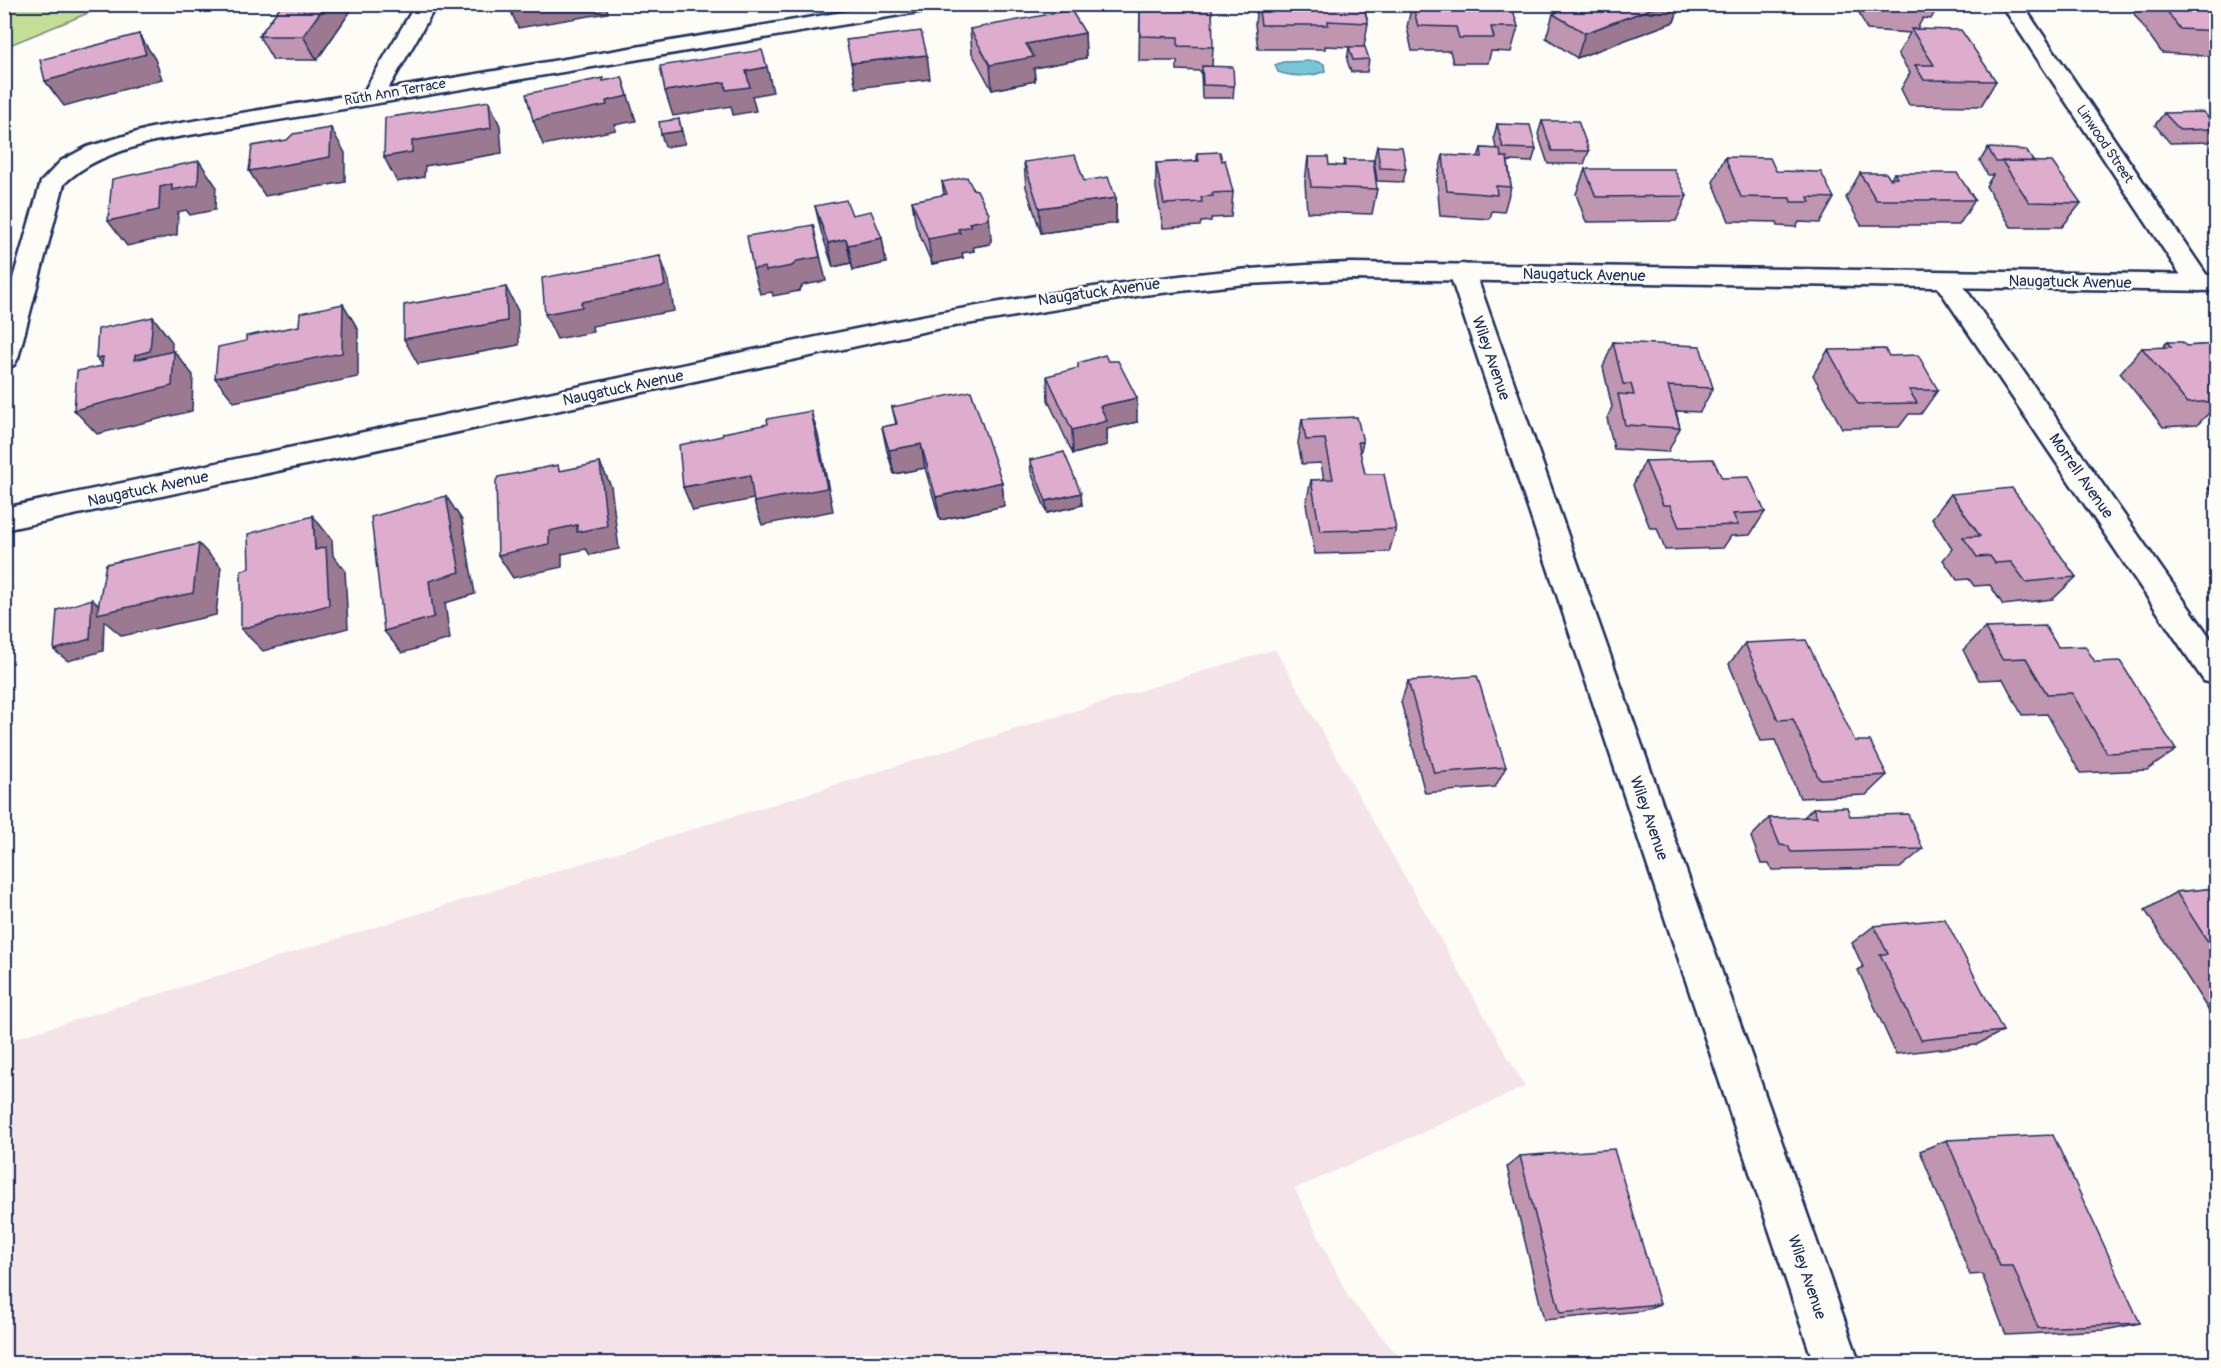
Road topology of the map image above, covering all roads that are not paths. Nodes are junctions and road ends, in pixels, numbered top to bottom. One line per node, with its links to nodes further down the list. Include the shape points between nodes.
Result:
1 (427, 4): 4 (street)
2 (930, 4): 4 (street, Ruth Ann Terrace)
3 (2011, 4): 7 (street, Linwood Street)
4 (372, 96): 8 (street, Ruth Ann Terrace, via 127,140 69,166 49,190)
5 (1462, 272): 6 (street, Naugatuck Avenue); 9 (street, Naugatuck Avenue, via 1281,273 1182,280 1021,304); 11 (street, Wiley Avenue)
6 (1946, 280): 7 (street, Naugatuck Avenue); 10 (street, Morrell Avenue)
7 (2208, 283)
8 (4, 358)
9 (4, 519)
10 (2217, 671)
11 (1837, 1364)

